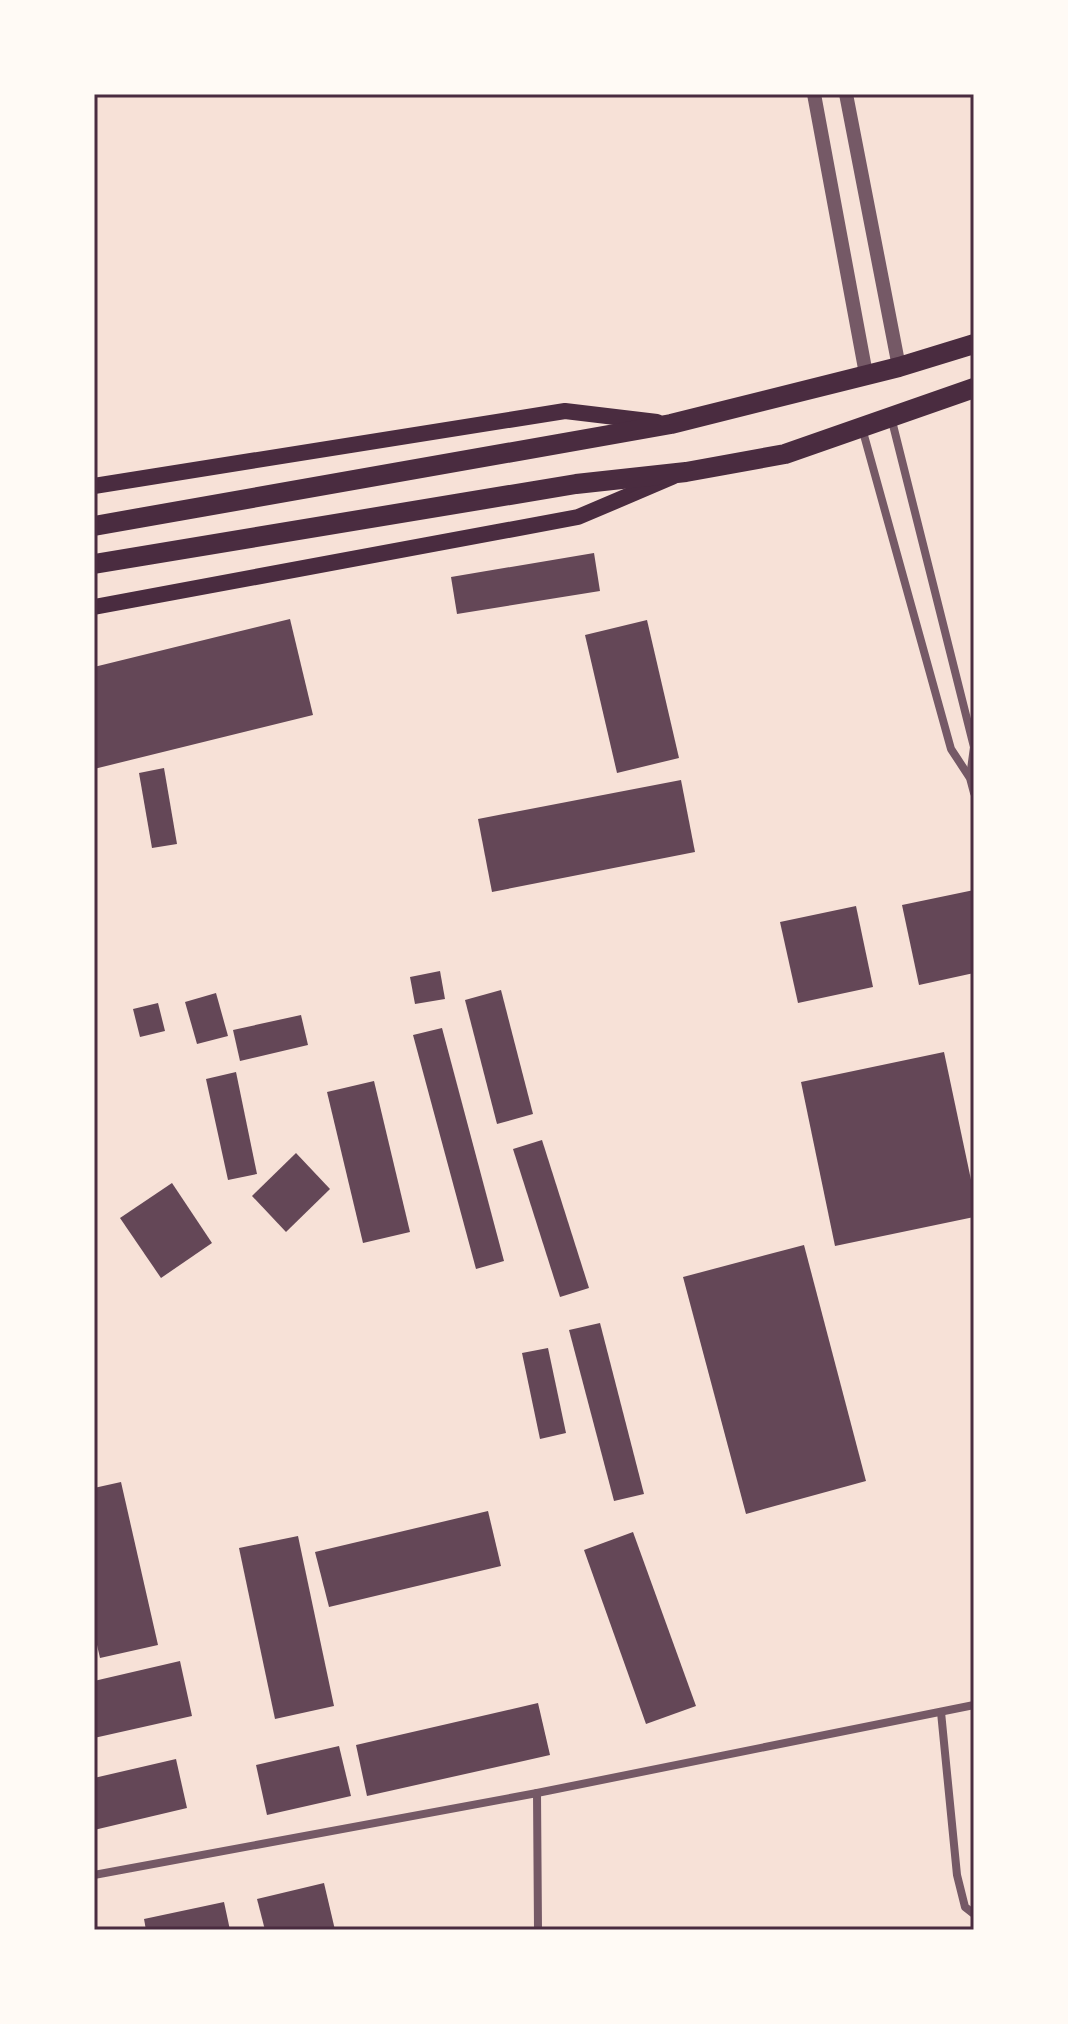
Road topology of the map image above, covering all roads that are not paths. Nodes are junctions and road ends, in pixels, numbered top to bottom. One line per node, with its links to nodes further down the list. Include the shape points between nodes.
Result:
1 (814, 94): 5 (street)
2 (846, 94): 4 (street)
3 (974, 344): 4 (main road)
4 (899, 367): 5 (main road)
5 (866, 374): 8 (main road)
6 (974, 388): 7 (main road)
7 (891, 416): 9 (main road); 15 (street, via 974,747)
8 (671, 424): 11 (main road, via 565,411); 12 (main road)
9 (861, 426): 10 (main road, via 785,454); 15 (street, via 951,749)
10 (686, 472): 13 (main road, via 576,484); 14 (main road, via 578,517)
11 (94, 486)
12 (94, 526)
13 (94, 564)
14 (94, 607)
15 (972, 777): 16 (street)
16 (974, 793)
17 (974, 1705): 18 (street)
18 (941, 1712): 19 (street); 21 (street, via 957,1875 965,1907)
19 (537, 1793): 20 (street); 22 (street)
20 (94, 1875)
21 (974, 1914)
22 (538, 1930)

